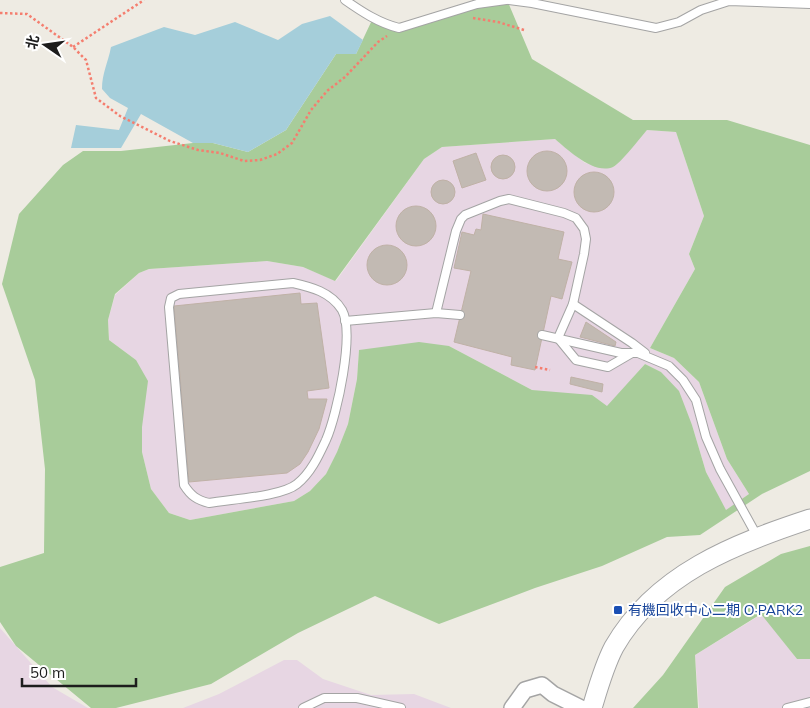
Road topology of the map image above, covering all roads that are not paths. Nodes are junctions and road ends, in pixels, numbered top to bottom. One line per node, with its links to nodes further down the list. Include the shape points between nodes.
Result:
1 (345, 0): 2 (lane, via 386,25 399,28 469,7)
2 (507, 0): 3 (lane, via 532,2 656,28 728,1)
3 (810, 4)
4 (574, 304): 5 (lane, via 586,239 584,229 576,218 564,213 508,200 461,219); 9 (lane); 11 (lane)
5 (436, 313): 6 (lane); 7 (lane)
6 (460, 315)
7 (345, 321): 7 (lane, via 346,354 338,402 327,438 311,469 296,484 280,492 209,503 190,494 184,485 169,307 172,298 179,294 293,283 313,287 328,296 341,309)
8 (542, 335): 9 (lane)
9 (558, 338): 10 (lane); 10 (lane, via 576,360 608,368)
10 (632, 353): 11 (lane)
11 (648, 356): 13 (lane, via 669,366 696,400 706,437 720,469)
12 (810, 519): 13 (street)
13 (758, 536): 19 (street, via 674,579 645,604 613,649)
14 (810, 702): 20 (lane)
15 (303, 708): 16 (lane, via 324,698 357,698)
16 (401, 708)
17 (512, 708): 18 (street, via 525,690 542,685)
18 (581, 708)
19 (592, 708)
20 (786, 708)

